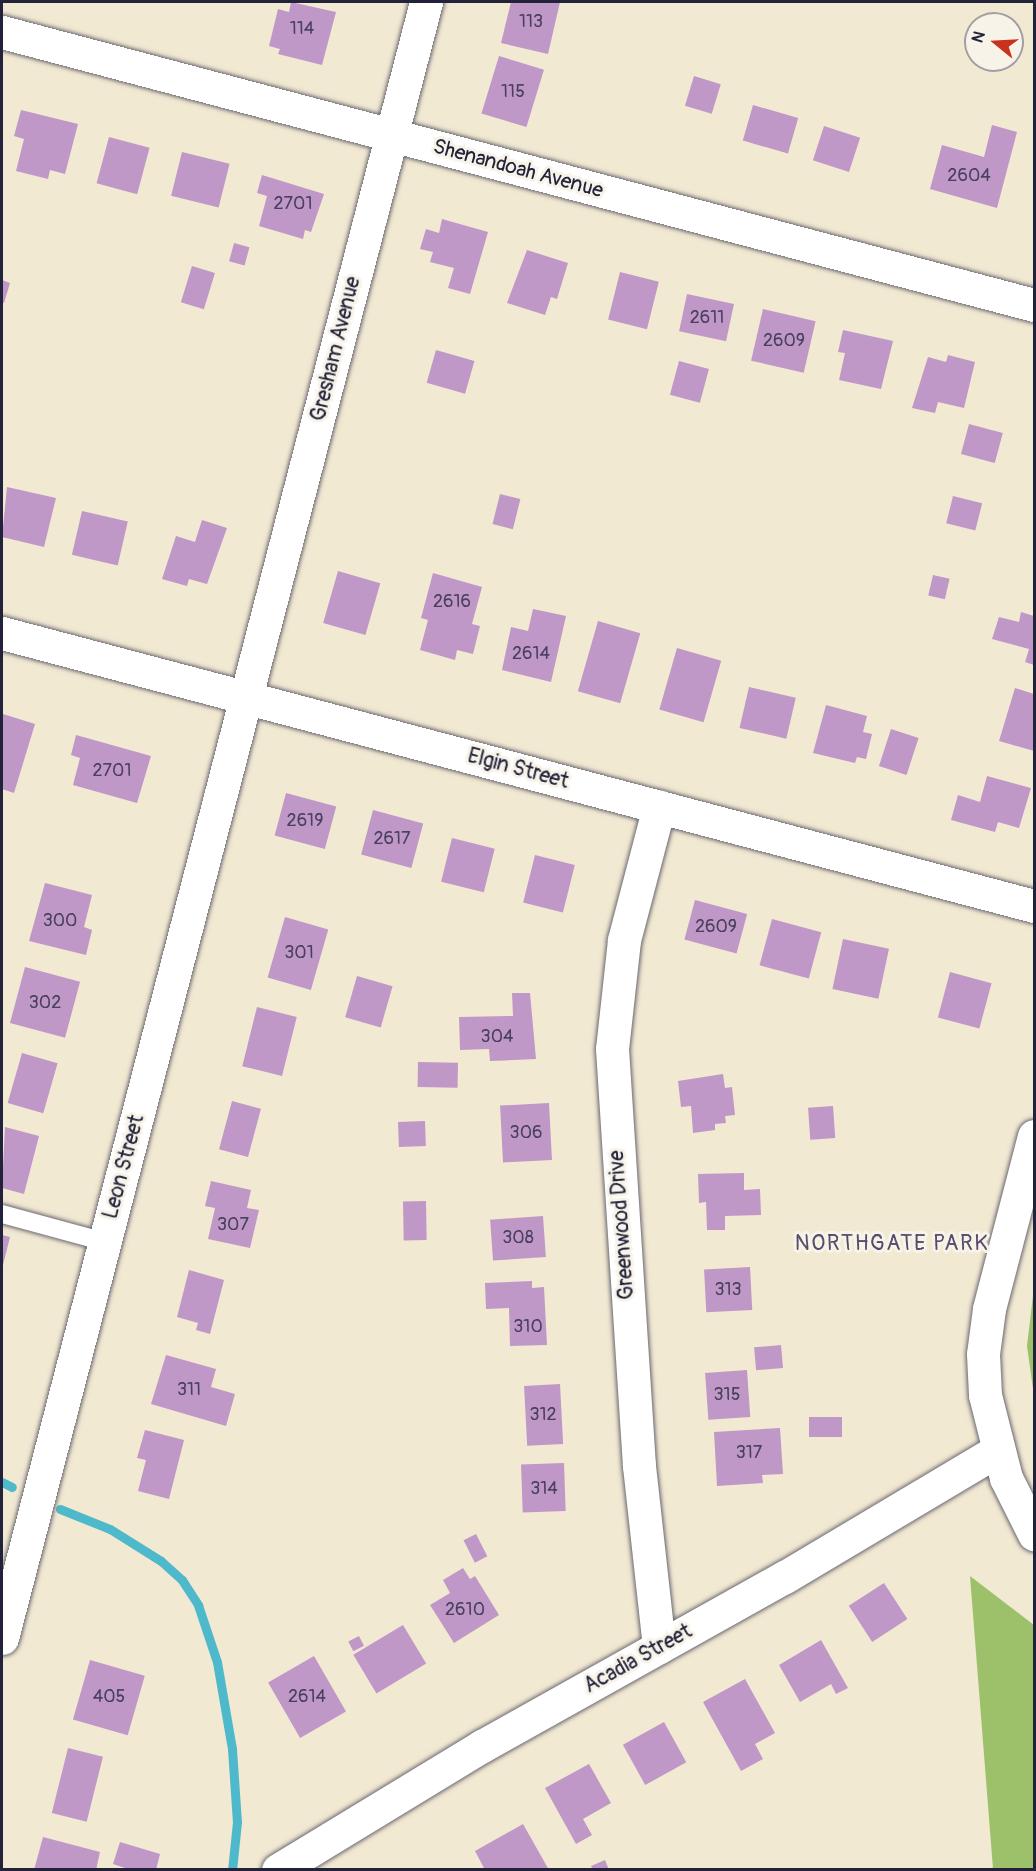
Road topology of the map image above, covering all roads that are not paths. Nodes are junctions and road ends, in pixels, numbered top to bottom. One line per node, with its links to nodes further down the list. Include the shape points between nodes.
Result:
1 (426, 2): 3 (street, Gresham Avenue)
2 (2, 32): 3 (street, Shenandoah Avenue)
3 (391, 136): 4 (street, Shenandoah Avenue); 6 (street, Gresham Avenue)
4 (1035, 305)
5 (2, 633): 6 (street, Elgin Street)
6 (246, 696): 7 (street, Elgin Street); 11 (street, Leon Street)
7 (659, 807): 8 (street, Elgin Street); 15 (street, Greenwood Drive, via 624,940 612,1049 639,1466)
8 (1035, 906)
9 (1035, 1136): 12 (street, via 989,1309 983,1354 985,1395)
10 (2, 1214): 11 (lane)
11 (105, 1242): 14 (street, Leon Street)
12 (998, 1450): 13 (street, via 1015,1499); 15 (street, Acadia Street)
13 (1035, 1534)
14 (2, 1638)
15 (659, 1647): 16 (street, Acadia Street, via 482,1746)
16 (278, 1869)

